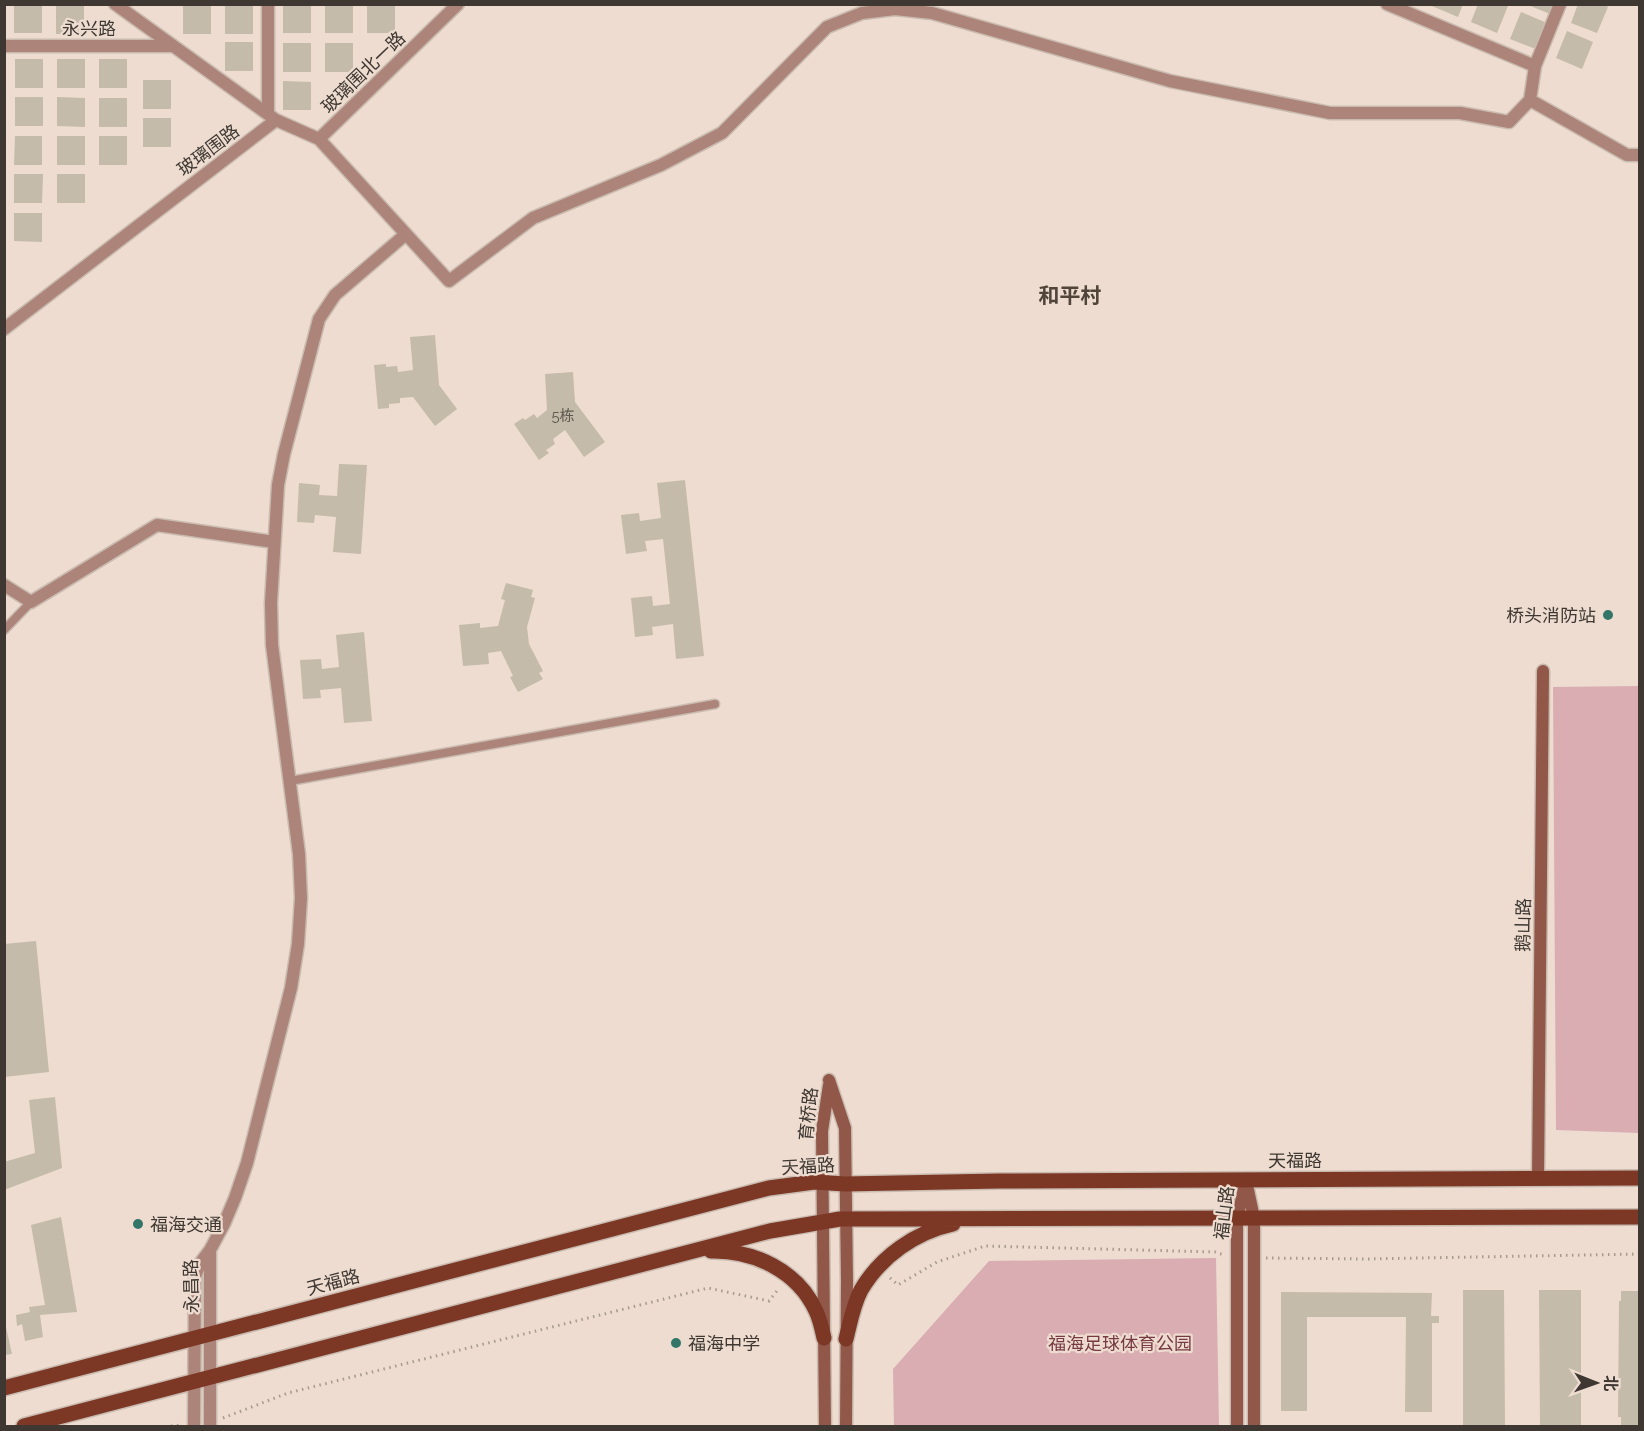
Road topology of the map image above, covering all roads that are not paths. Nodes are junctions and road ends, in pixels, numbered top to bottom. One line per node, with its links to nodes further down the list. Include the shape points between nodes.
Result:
1 (116, 4): 8 (street, 玻璃围路)
2 (268, 4): 11 (street)
3 (458, 4): 12 (street, 玻璃围北一路)
4 (1387, 4): 9 (street)
5 (1560, 4): 9 (street)
6 (932, 9): 10 (street, via 1170,81 1330,113 1460,113 1509,122); 14 (street, via 862,13 827,27 722,133 661,165 533,218 449,281)
7 (4, 46): 8 (street, 永兴路)
8 (173, 46): 11 (street, 玻璃围路)
9 (1535, 66): 10 (street)
10 (1530, 100): 13 (street, via 1627,154)
11 (272, 117): 12 (street); 15 (street, 玻璃围路)
12 (319, 140): 14 (street)
13 (1640, 155)
14 (406, 234): 16 (street, via 335,295 319,320 282,464)
15 (4, 329)
16 (274, 542): 18 (street, via 157,525); 22 (street, via 272,645)
17 (4, 585): 18 (street)
18 (31, 602): 19 (lane)
19 (4, 630)
20 (1543, 671): 24 (street, 鹅山路)
21 (715, 704): 22 (lane)
22 (290, 782): 35 (street, 永昌路, via 300,854 298,944 291,988 247,1163 236,1198 210,1250)
23 (1640, 1178): 24 (main road, 天福路)
24 (1538, 1179): 25 (main road, 天福路)
25 (1246, 1180): 27 (main road, 天福路); 30 (street, 福山路); 32 (street, 福山路)
26 (822, 1183): 27 (main road, 天福路); 27 (street, 育桥路, via 822,1131 829,1080 845,1128); 33 (street, 育桥路); 35 (main road, 天福路, via 769,1188)
27 (845, 1184): 31 (street, 育桥路)
28 (1640, 1217): 30 (main road)
29 (980, 1218): 31 (main road); 32 (main road); 37 (main road, via 926,1232 899,1248 861,1290)
30 (1254, 1218): 32 (main road); 46 (street, 福山路)
31 (846, 1219): 33 (main road); 37 (street, 育桥路)
32 (1237, 1219): 45 (street, 福山路)
33 (823, 1222): 34 (main road); 36 (street, 育桥路)
34 (690, 1252): 36 (main road, via 745,1255 770,1263 789,1275 817,1311); 38 (main road)
35 (202, 1336): 38 (street, 永昌路); 39 (main road, 天福路)
36 (824, 1338): 43 (street, 育桥路)
37 (846, 1339): 44 (street, 育桥路)
38 (202, 1380): 40 (street, 永昌路); 41 (street, 永昌路); 42 (main road)
39 (4, 1388)
40 (194, 1425)
41 (210, 1425)
42 (24, 1426)
43 (825, 1426)
44 (846, 1426)
45 (1238, 1426)
46 (1254, 1426)

